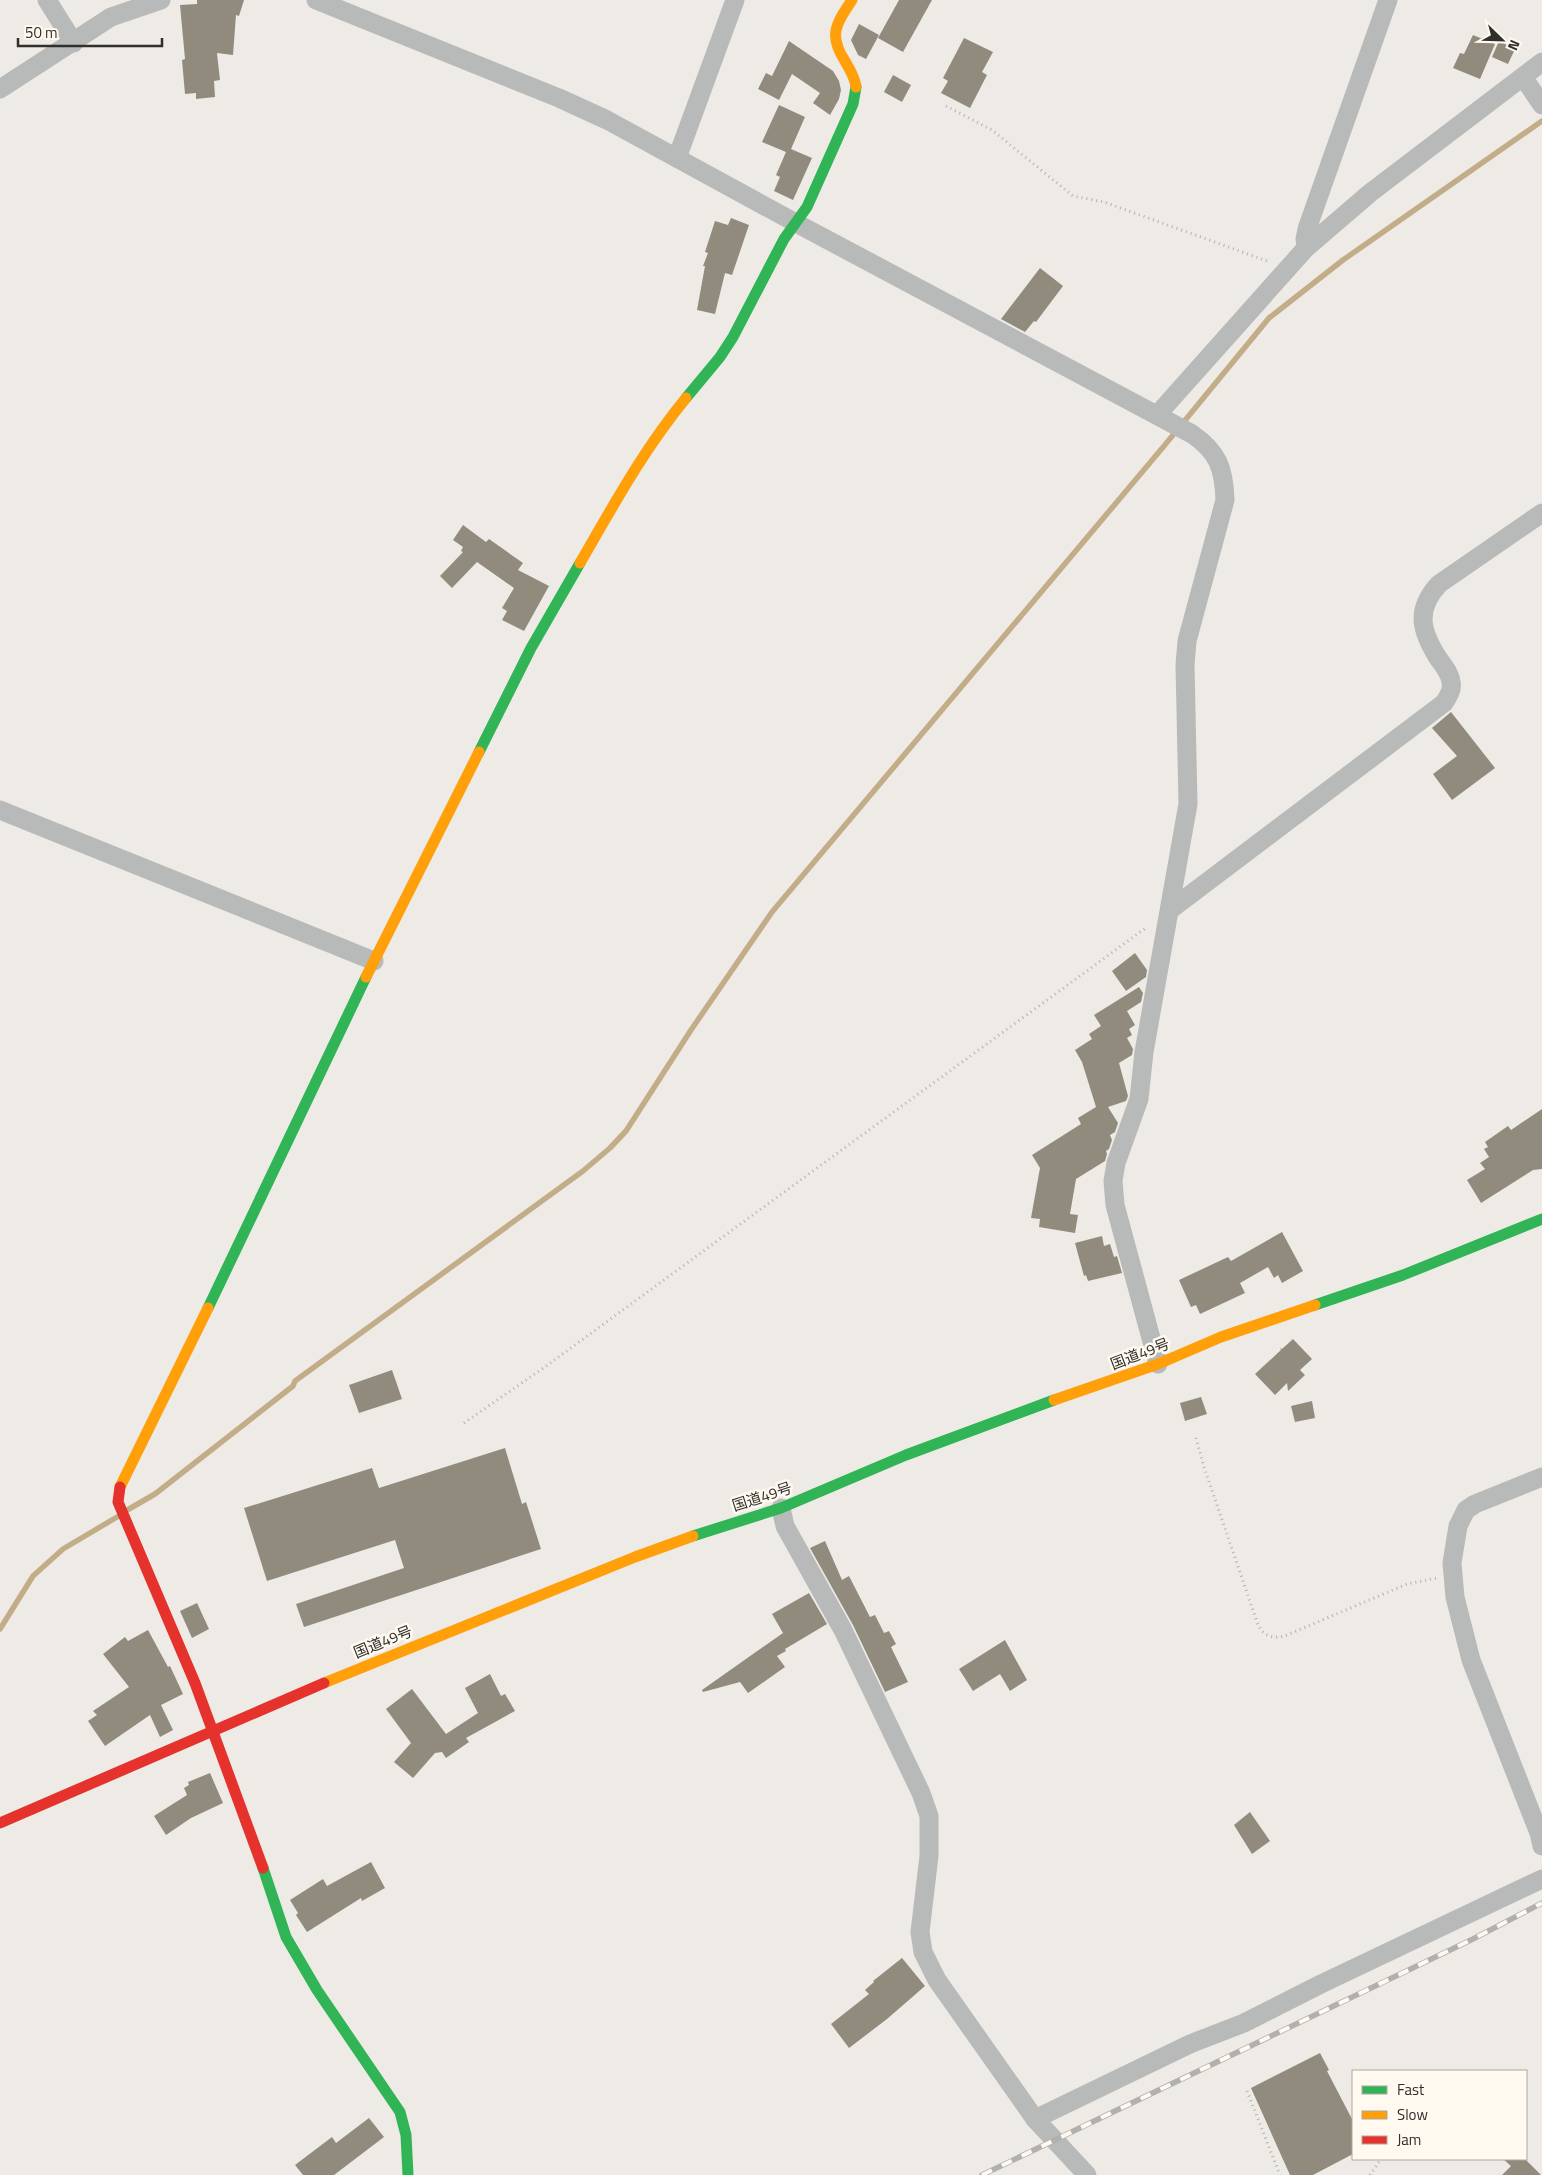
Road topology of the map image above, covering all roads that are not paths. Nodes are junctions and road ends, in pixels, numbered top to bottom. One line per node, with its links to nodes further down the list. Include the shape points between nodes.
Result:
1 (47, 0): 7 (street)
2 (162, 0): 7 (street, via 111,17)
3 (316, 0): 12 (street, via 559,98)
4 (735, 0): 12 (street)
5 (852, 0): 13 (main road, via 837,25 835,40 857,90 807,207)
6 (1388, 0): 14 (street, via 1307,229)
7 (74, 42): 10 (street)
8 (1542, 62): 9 (street)
9 (1523, 77): 11 (street); 14 (street, via 1407,164)
10 (0, 90)
11 (1542, 105)
12 (677, 158): 13 (street)
13 (796, 224): 15 (street); 19 (main road, via 784,239 729,344 660,429 641,458 531,648)
14 (1306, 248): 15 (street)
15 (1158, 416): 18 (street, via 1192,434 1211,449 1221,467 1224,487 1222,514 1187,642 1188,804)
16 (1542, 513): 18 (street, via 1431,592 1423,626 1425,636 1451,682 1444,703)
17 (0, 810): 19 (street)
18 (1170, 910): 21 (street, via 1144,1052 1139,1099 1116,1163 1114,1181 1116,1205)
19 (374, 961): 24 (main road, via 120,1486 118,1502 195,1683)
20 (1542, 1219): 21 (main road, 国道49号, via 1402,1276 1221,1337)
21 (1158, 1364): 23 (main road, 国道49号, via 906,1455)
22 (1542, 1477): 26 (street, via 1466,1510 1458,1526 1452,1578 1471,1660)
23 (781, 1508): 24 (main road, 国道49号, via 635,1557); 28 (street, via 785,1526 843,1630 929,1816 929,1856 920,1932 923,1952 937,1980)
24 (212, 1731): 25 (main road, 国道49号); 29 (main road, via 286,1937 317,1990 400,2112 406,2135)
25 (0, 1823)
26 (1542, 1846)
27 (1542, 1880): 28 (street, via 1244,2023 1190,2044)
28 (1034, 2119): 30 (street)
29 (408, 2175)
30 (1087, 2175)

